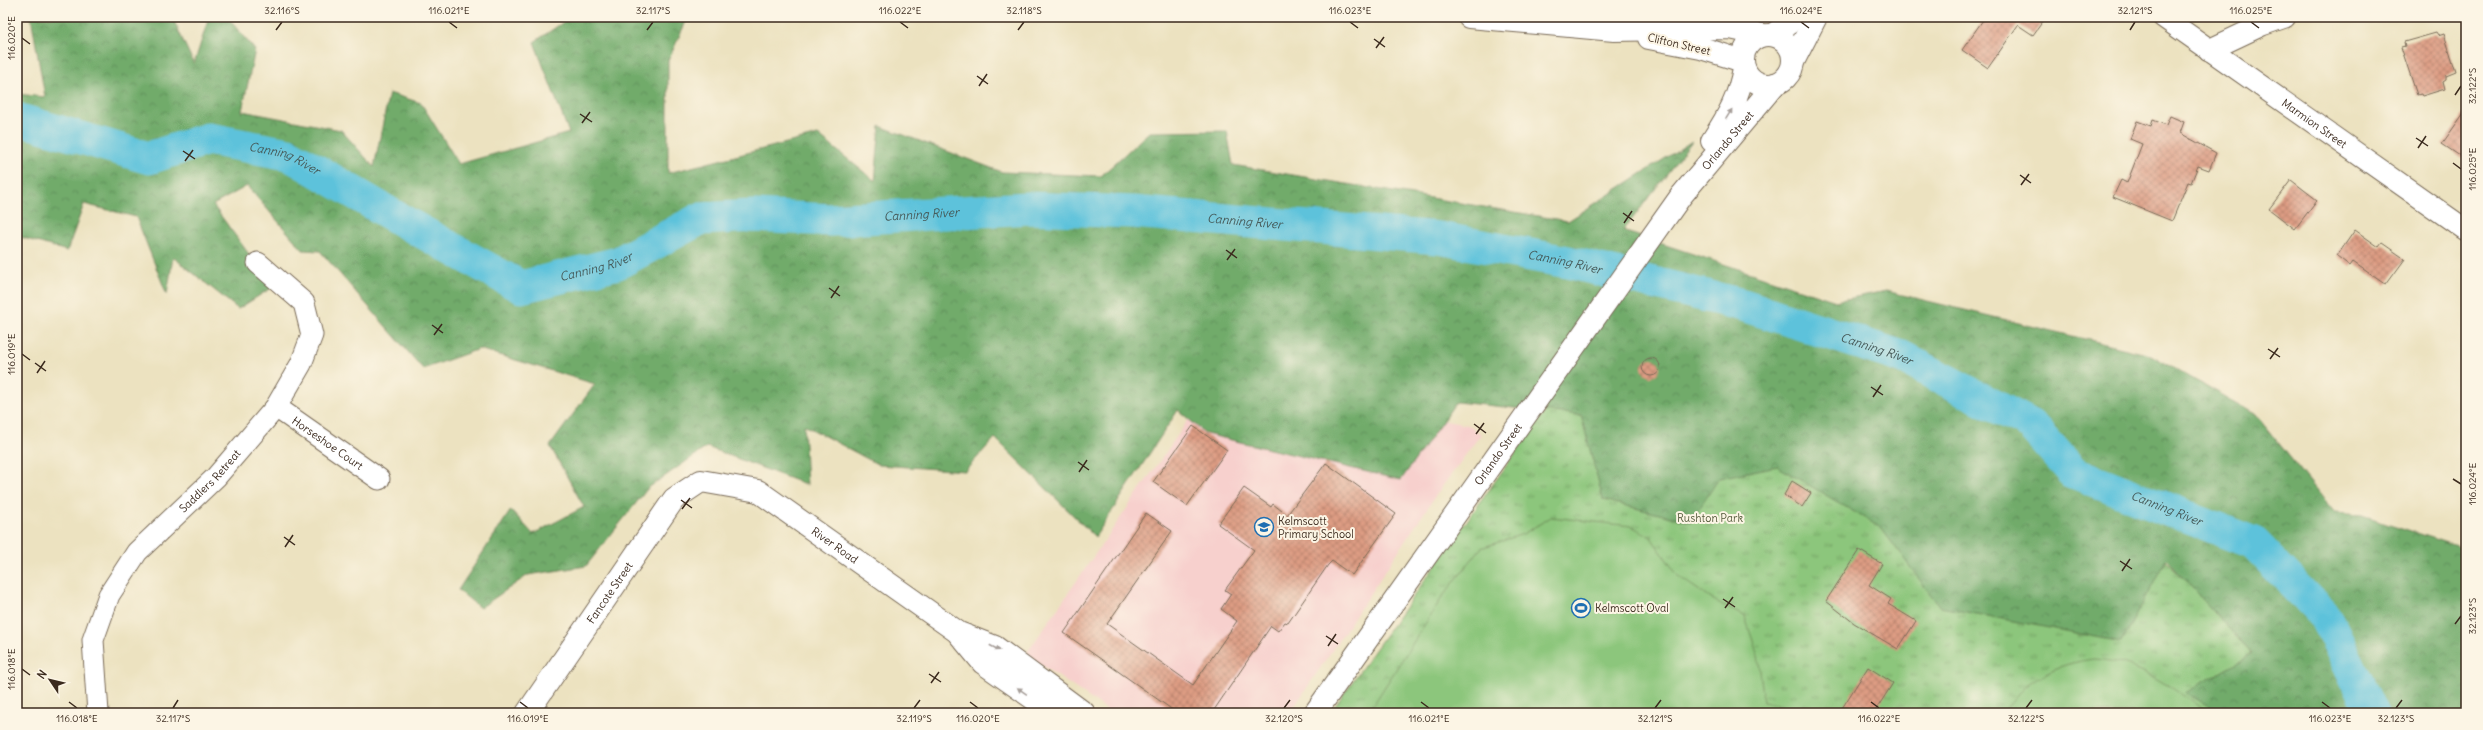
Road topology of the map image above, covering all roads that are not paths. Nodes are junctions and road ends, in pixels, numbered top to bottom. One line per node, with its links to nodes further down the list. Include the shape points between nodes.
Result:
1 (1469, 17): 6 (main road, Clifton Street)
2 (1794, 17): 7 (main road, via 1788,24)
3 (1816, 17): 9 (main road)
4 (2163, 17): 8 (street, Marmion Street)
5 (2285, 17): 8 (street)
6 (1614, 30): 7 (main road, Clifton Street, via 1716,28); 10 (main road, Clifton Street, via 1701,48)
7 (1768, 35): 9 (main road, via 1788,44); 10 (main road, via 1749,44 1745,51)
8 (2209, 50): 13 (street, Marmion Street)
9 (1794, 60): 11 (main road, via 1787,77)
10 (1744, 64): 11 (main road, via 1755,81 1763,85); 12 (main road, Orlando Street, one-way to 10, via 1732,110 1740,91)
11 (1775, 84): 12 (main road, Orlando Street)
12 (1681, 196): 22 (main road, Orlando Street)
13 (2466, 230)
14 (258, 263): 15 (street, Saddlers Retreat, via 304,303 312,335 302,364)
15 (276, 407): 16 (street, Horseshoe Court); 19 (street, Saddlers Retreat, via 216,477 136,552 109,595 93,640)
16 (379, 479)
17 (701, 481): 18 (main road, River Road, via 758,491 959,633 995,647); 20 (main road, Fancote Street, via 674,499)
18 (1047, 707): 21 (main road, River Road)
19 (98, 713)
20 (527, 713)
21 (1084, 713)
22 (1315, 713)

